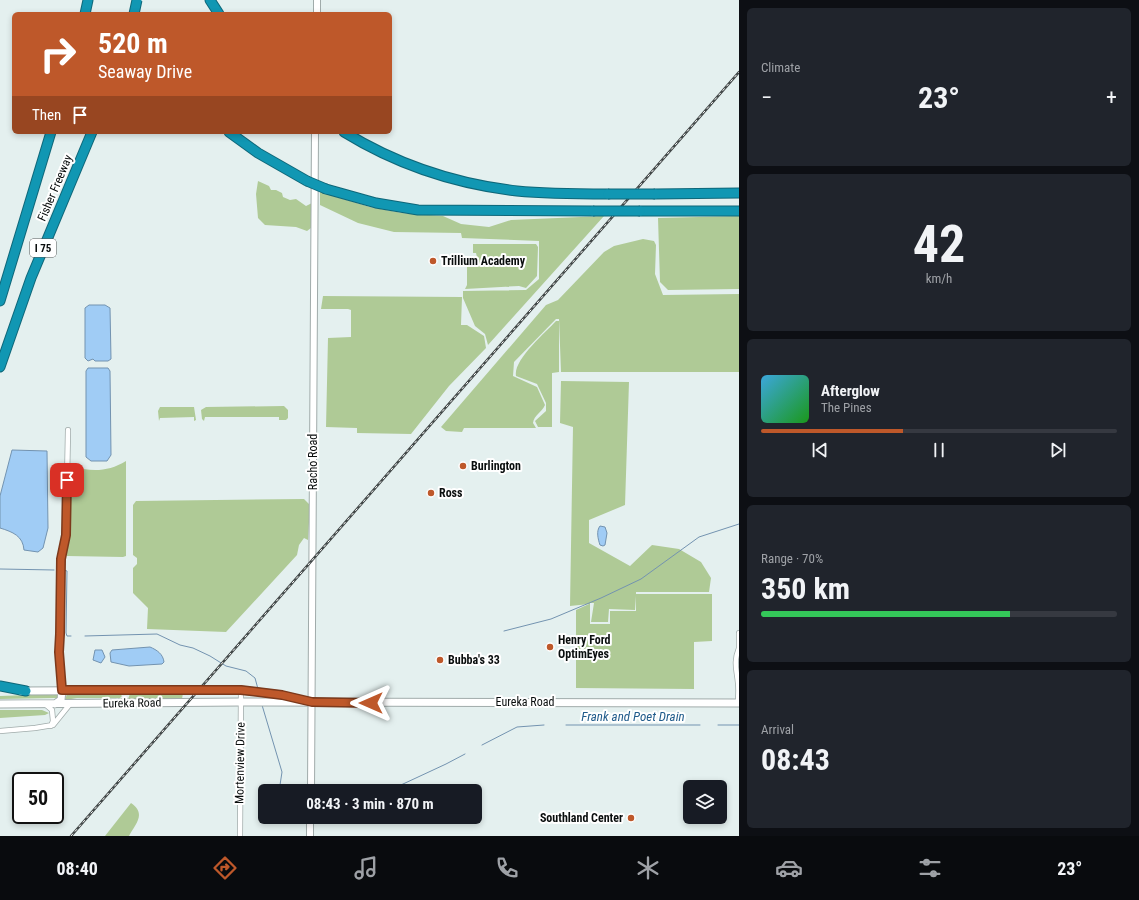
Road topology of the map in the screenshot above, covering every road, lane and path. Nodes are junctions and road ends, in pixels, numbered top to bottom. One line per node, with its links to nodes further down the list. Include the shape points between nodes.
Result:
1 (88, 0): 6 (highway)
2 (130, 0): 7 (highway)
3 (137, 0): 8 (highway, bridge)
4 (210, 0): 9 (highway)
5 (317, 0): 10 (street)
6 (85, 12)
7 (135, 12)
8 (136, 12)
9 (218, 12)
10 (317, 12)
11 (50, 134): 18 (highway, Fisher Freeway / I 75)
12 (91, 134): 19 (highway, Fisher Freeway / I 75, via 31,278)
13 (232, 134): 17 (highway, bridge, via 272,162 307,181 371,202 418,210)
14 (315, 134): 31 (street, Racho Road)
15 (348, 134): 16 (highway, bridge, via 401,161 440,175 468,183 534,193)
16 (739, 193)
17 (739, 211)
18 (0, 301)
19 (0, 367)
20 (68, 430): 25 (street, via 66,535 61,559 59,652)
21 (739, 633): 22 (street)
22 (739, 648): 23 (street, via 736,656 736,676)
23 (739, 681): 33 (street)
24 (0, 686): 29 (highway)
25 (62, 690): 26 (main road, Eureka Road); 29 (main road, Eureka Road); 36 (main road, via 61,700)
26 (121, 690): 27 (main road, Eureka Road); 32 (main road, via 125,697)
27 (241, 690): 30 (street, Mortenview Drive); 31 (main road, Eureka Road)
28 (0, 691): 29 (main road, Eureka Road)
29 (26, 691)
30 (241, 702): 31 (main road, Eureka Road); 32 (main road, Eureka Road); 42 (street, Mortenview Drive)
31 (312, 702): 33 (main road, Eureka Road); 40 (street, Racho Road)
32 (120, 703): 37 (main road, Eureka Road)
33 (739, 703)
34 (0, 704): 35 (main road, Eureka Road)
35 (45, 704): 36 (main road, Eureka Road); 38 (street, via 52,712)
36 (55, 704): 37 (main road, Eureka Road)
37 (70, 704): 38 (street, via 58,721)
38 (51, 726): 39 (street)
39 (0, 731)
40 (311, 784)
41 (310, 824): 43 (street)
42 (240, 836)
43 (310, 836)

